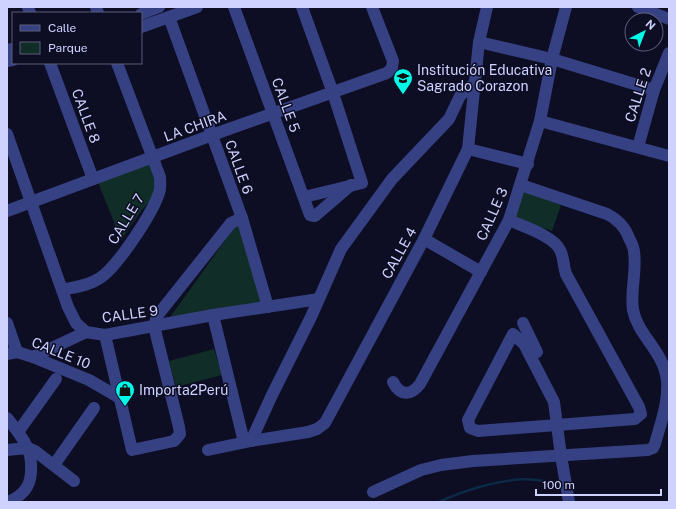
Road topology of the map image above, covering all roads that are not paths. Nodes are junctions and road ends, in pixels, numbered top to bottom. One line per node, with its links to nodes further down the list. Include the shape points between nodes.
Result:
1 (159, 7): 9 (street)
2 (197, 7): 11 (street)
3 (234, 7): 21 (street, CALLE 5)
4 (302, 7): 20 (street)
5 (372, 7): 20 (street, LA CHIRA, via 393,61 392,68 387,73)
6 (487, 7): 13 (street, CALLE 4)
7 (566, 7): 15 (street, CALLE 3)
8 (638, 7): 10 (street)
9 (142, 14)
10 (667, 15)
11 (169, 17): 12 (street); 24 (street, CALLE 6)
12 (142, 27)
13 (478, 42): 15 (street); 18 (street, CALLE 4)
14 (669, 53): 19 (street, CALLE 2)
15 (552, 59): 19 (street); 22 (street, CALLE 3)
16 (50, 64): 30 (street, CALLE 8)
17 (117, 64): 28 (street, CALLE 7)
18 (474, 84): 26 (street, CALLE 4); 41 (street, via 460,96 449,119 392,179 341,249)
19 (654, 90): 25 (street, CALLE 2)
20 (333, 93): 21 (street, LA CHIRA); 31 (street)
21 (273, 114): 24 (street, LA CHIRA); 33 (street, CALLE 5)
22 (540, 121): 25 (street); 29 (street, CALLE 3)
23 (7, 134): 34 (street, CALLE 9)
24 (212, 135): 28 (street, LA CHIRA); 36 (street, CALLE 6)
25 (638, 148): 27 (street)
26 (468, 149): 29 (street); 38 (street, CALLE 4)
27 (669, 156)
28 (152, 157): 30 (street, LA CHIRA); 40 (street, CALLE 7, via 160,177 160,191 126,252 101,278 84,286)
29 (528, 164): 32 (street, CALLE 3)
30 (93, 179): 34 (street, LA CHIRA)
31 (357, 184): 33 (street); 33 (street, CALLE 5, via 315,216 308,213)
32 (521, 185): 37 (street, CALLE 3); 63 (street, via 607,214 616,219 627,232 634,250 633,311 665,369 665,402 653,448)
33 (304, 197)
34 (32, 202): 35 (street, LA CHIRA); 40 (street, CALLE 9)
35 (7, 211)
36 (242, 218): 42 (street, CALLE 6); 46 (street, via 231,223 157,316)
37 (509, 220): 39 (street, CALLE 3); 57 (street, via 552,240 560,247 566,274 641,414 635,418)
38 (424, 239): 39 (street); 59 (street, CALLE 4, via 324,423 308,432)
39 (482, 272): 52 (street, CALLE 3, via 420,384 413,391 405,393 398,390)
40 (62, 290): 47 (street, CALLE 9, via 76,324)
41 (319, 299): 42 (street, CALLE 9); 59 (street)
42 (268, 307): 43 (street, CALLE 9)
43 (212, 315): 46 (street, CALLE 9); 59 (street)
44 (7, 323): 49 (street, CALLE 10)
45 (523, 323): 54 (street, via 543,363 553,390)
46 (154, 326): 48 (street, CALLE 9); 53 (street, via 179,427 178,438 132,450)
47 (86, 332): 48 (street, CALLE 9); 50 (street)
48 (105, 335): 53 (street)
49 (12, 353): 50 (street, CALLE 10)
50 (33, 357): 53 (street, CALLE 10, via 89,380)
51 (56, 379): 58 (street)
52 (393, 382)
53 (120, 398)
54 (554, 402): 57 (street); 57 (street, via 524,344 513,334 468,420 470,428 478,431)
55 (94, 408): 64 (street)
56 (7, 418): 58 (street)
57 (556, 425): 63 (street)
58 (18, 432): 60 (street)
59 (248, 442): 62 (street, CALLE 4)
60 (28, 448): 61 (street); 64 (street); 67 (street, via 32,468 28,487 16,499)
61 (7, 450)
62 (208, 450)
63 (561, 456): 66 (street, via 441,465 421,470); 68 (street)
64 (54, 465): 65 (street)
65 (74, 481)
66 (373, 492)
67 (8, 502)
68 (569, 502)

